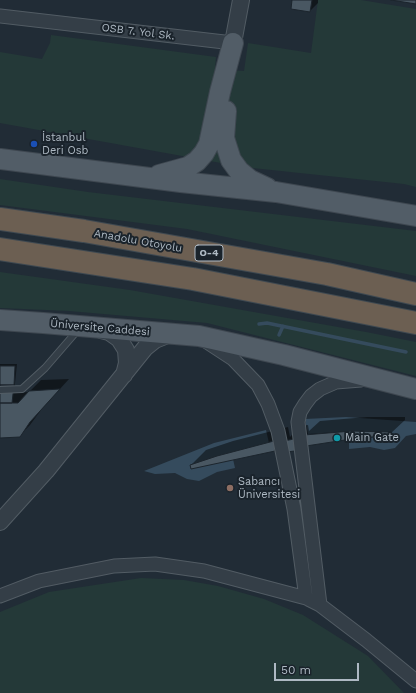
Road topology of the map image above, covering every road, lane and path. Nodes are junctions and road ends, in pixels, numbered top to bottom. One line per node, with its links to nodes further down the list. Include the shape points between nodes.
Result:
1 (241, 0): 3 (street)
2 (0, 16): 3 (street, OSB 7. Yol Sk.)
3 (233, 43): 5 (main road, via 209,144 204,153 188,167); 6 (main road, via 224,123 227,149 231,160 250,180)
4 (0, 158): 5 (main road)
5 (145, 177): 6 (main road)
6 (276, 192): 7 (main road)
7 (416, 216)
8 (0, 219): 10 (highway, Anadolu Otoyolu / O-4, via 84,231 327,274)
9 (0, 249): 12 (highway, via 193,279)
10 (416, 294)
11 (0, 320): 13 (main road, Üniversite Caddesi)
12 (416, 323)
13 (86, 326): 14 (main road, Üniversite Caddesi); 16 (street, via 108,332 119,339 126,350); 18 (lane, via 22,389)
14 (170, 334): 15 (main road, Üniversite Caddesi); 16 (street, via 155,340 146,348)
15 (199, 336): 17 (main road, Üniversite Caddesi); 21 (street, via 233,359 258,385 268,404 278,431 294,509)
16 (124, 376): 19 (street, via 46,471)
17 (409, 386): 22 (street, via 366,380 336,382 311,396 300,412 298,429)
18 (0, 390)
19 (0, 522)
20 (0, 596): 21 (street, via 39,581 114,566 155,564 204,571)
21 (306, 598): 22 (street)
22 (320, 605): 23 (street)
23 (416, 681)

